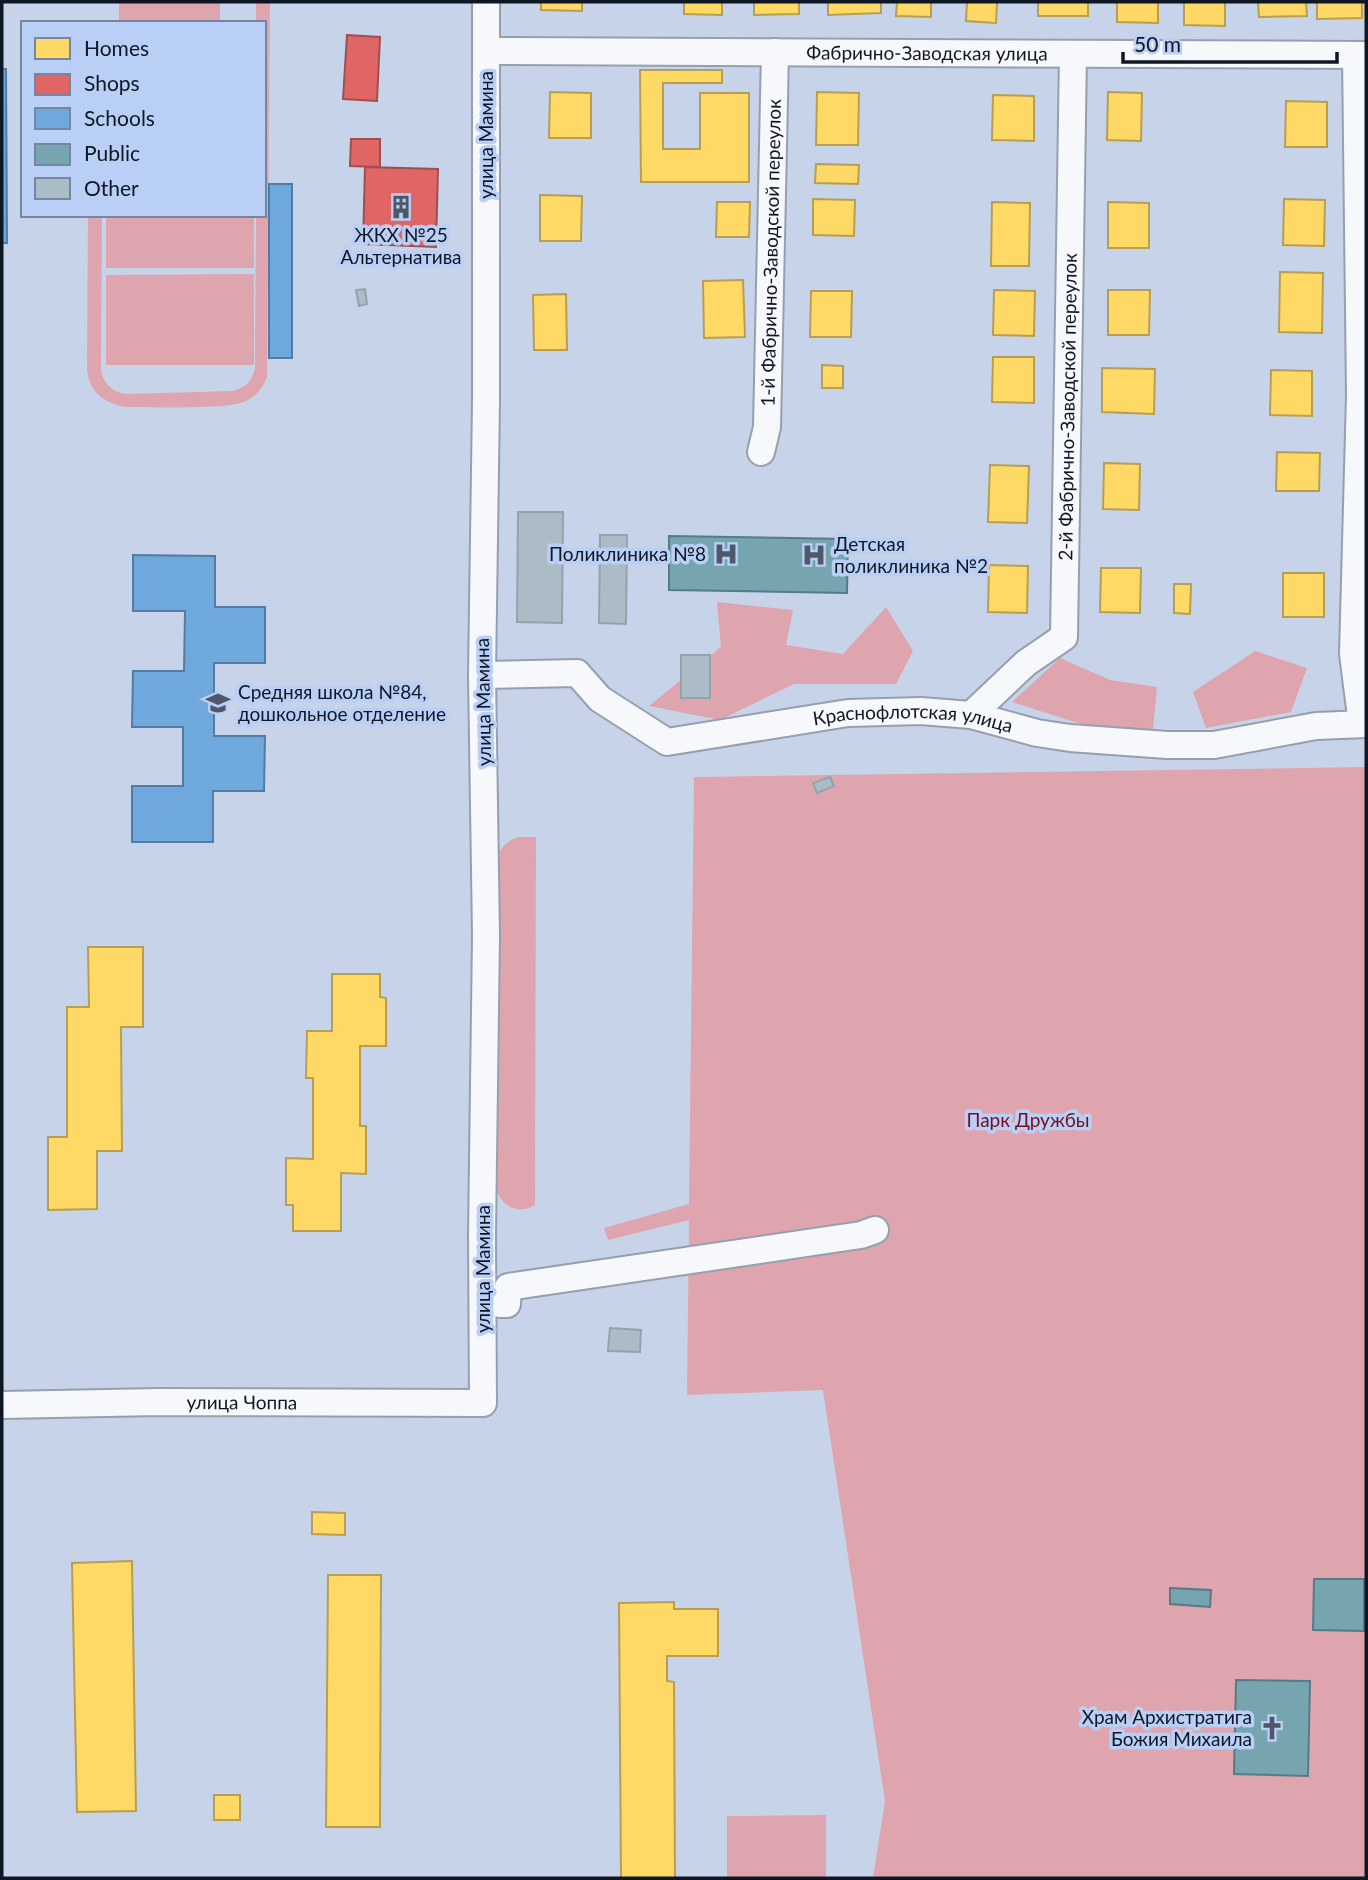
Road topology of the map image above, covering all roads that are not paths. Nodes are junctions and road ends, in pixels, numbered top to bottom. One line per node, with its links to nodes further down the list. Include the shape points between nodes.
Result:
1 (486, 2): 2 (street, улица Мамина)
2 (486, 51): 3 (street, Фабрично-Заводская улица); 7 (street, улица Мамина)
3 (775, 52): 4 (street, Фабрично-Заводская улица); 6 (street, 1-й Фабрично-Заводской переулок, via 767,427)
4 (1073, 54): 5 (street, Фабрично-Заводская улица); 8 (street, 2-й Фабрично-Заводской переулок, via 1065,637 1026,663)
5 (1361, 55): 9 (street, via 1360,395 1353,654)
6 (761, 452)
7 (482, 676): 8 (street, Краснофлотская улица, via 577,673 600,699 667,741 848,713); 12 (street, улица Мамина, via 486,936)
8 (971, 715): 9 (street, Краснофлотская улица, via 1037,733 1167,745 1214,745 1316,726)
9 (1364, 724)
10 (875, 1230): 11 (street, via 861,1236 508,1287 507,1304)
11 (500, 1304)
12 (483, 1403): 13 (street, улица Чоппа)
13 (2, 1405)

